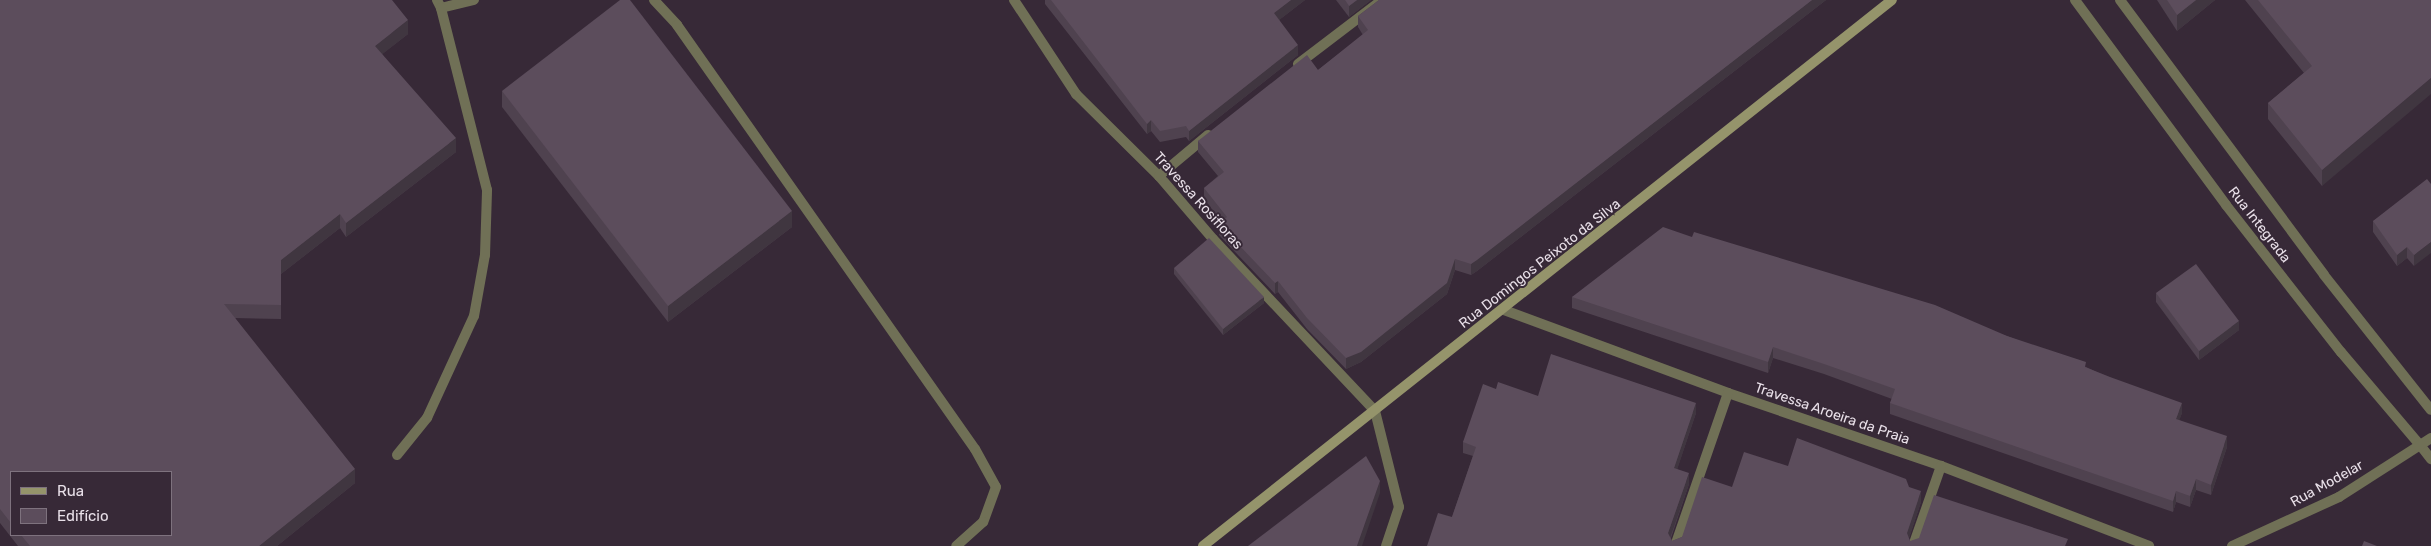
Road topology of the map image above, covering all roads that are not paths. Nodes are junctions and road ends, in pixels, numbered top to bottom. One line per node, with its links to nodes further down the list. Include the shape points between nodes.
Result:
1 (474, 0): 8 (street)
2 (654, 0): 21 (street, via 677,24 975,449 996,487 984,522)
3 (1014, 0): 11 (street, Travessa Rosifloras, via 1076,94)
4 (1382, 0): 9 (street)
5 (1892, 0): 12 (main road, Rua Domingos Peixoto da Silva)
6 (2075, 0): 17 (street, Rua Integrada, via 2244,228 2341,352)
7 (2120, 0): 14 (street, Rua Integrada, via 2306,252)
8 (439, 4): 18 (street, via 486,190 485,255 474,316 427,418)
9 (1291, 70)
10 (1216, 128): 11 (street)
11 (1160, 176): 15 (street, Travessa Rosifloras, via 1213,239)
12 (1504, 310): 13 (street, Travessa Aroeira da Praia); 15 (main road, Rua Domingos Peixoto da Silva)
13 (1728, 393): 20 (street, Travessa Aroeira da Praia); 24 (street)
14 (2431, 410)
15 (1375, 411): 22 (main road, Rua Domingos Peixoto da Silva); 23 (street, via 1398,508)
16 (2431, 438): 17 (street, Rua Modelar)
17 (2420, 445): 19 (street, Rua Integrada); 27 (street, Rua Modelar, via 2339,497)
18 (397, 455)
19 (2431, 459)
20 (1942, 466): 25 (street); 26 (street, Travessa Aroeira da Praia)
21 (956, 546)
22 (1203, 546)
23 (1386, 546)
24 (1675, 546)
25 (1913, 546)
26 (2149, 546)
27 (2232, 546)

